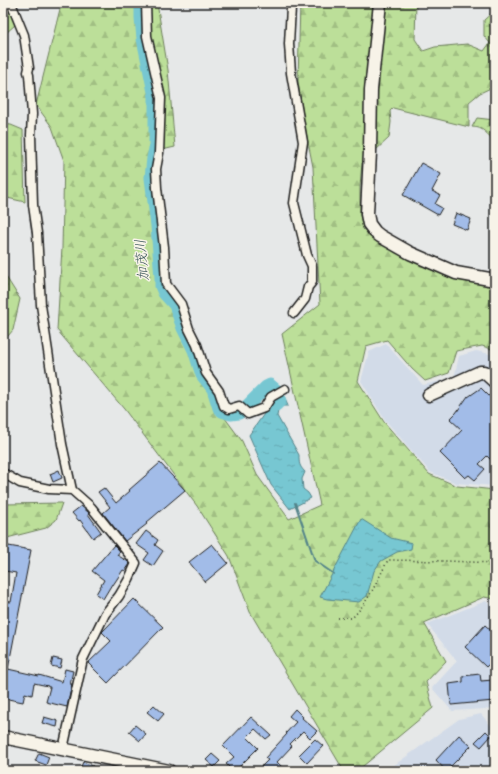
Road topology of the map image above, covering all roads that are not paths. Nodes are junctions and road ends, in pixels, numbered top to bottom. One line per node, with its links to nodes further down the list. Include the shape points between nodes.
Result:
1 (12, 3): 11 (street, via 24,35 29,68 33,205 41,305 62,444)
2 (146, 3): 8 (street, via 146,36 161,98 156,169 166,284 181,304 206,373 219,391 224,406 228,409 239,406 248,414 264,408 271,397)
3 (292, 3): 6 (street, via 289,44 291,73 303,142 294,203 312,266 312,282 305,299)
4 (380, 3): 5 (street, via 371,90 367,214 369,224 380,236 410,253 456,272)
5 (495, 280)
6 (294, 313)
7 (495, 382): 9 (street, via 484,372 480,372)
8 (285, 389)
9 (429, 395)
10 (3, 473): 11 (street, via 20,483 49,489)
11 (72, 490): 13 (street, via 91,507 136,563 120,596 105,614 83,659)
12 (3, 737): 13 (street)
13 (63, 749): 14 (street)
14 (169, 771)

